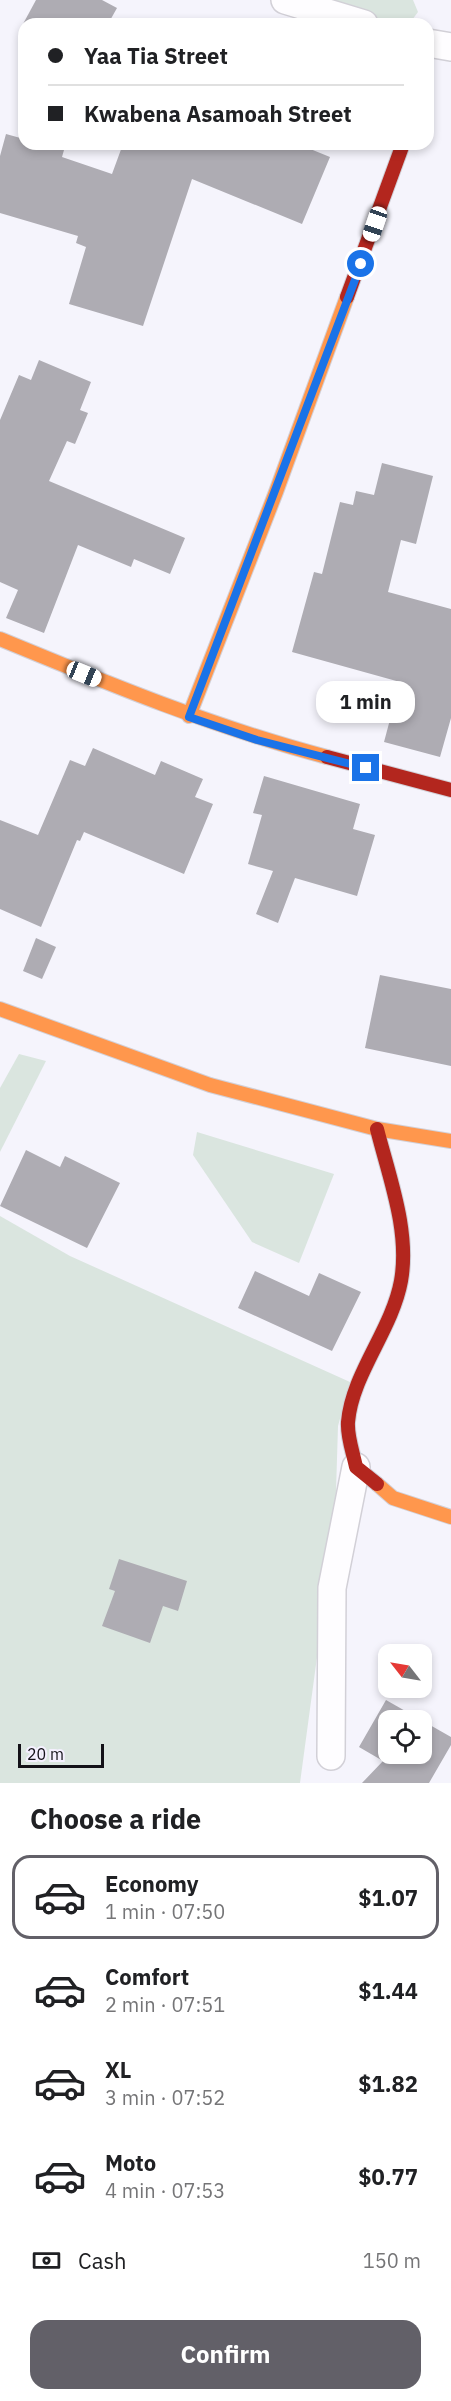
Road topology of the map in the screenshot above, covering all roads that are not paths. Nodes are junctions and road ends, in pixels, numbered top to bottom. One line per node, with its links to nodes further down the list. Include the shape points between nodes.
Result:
1 (285, 0): 2 (street)
2 (344, 18)
3 (401, 150): 5 (street)
4 (0, 639): 5 (street)
5 (189, 717): 6 (street, via 257,740)
6 (451, 790)
7 (2, 1015): 8 (street, via 210,1085)
8 (377, 1129): 9 (street); 10 (street, via 396,1205 403,1263 393,1310 348,1419)
9 (451, 1141)
10 (356, 1467): 11 (street, via 393,1498); 12 (street, via 332,1588)
11 (451, 1517)
12 (331, 1756)

